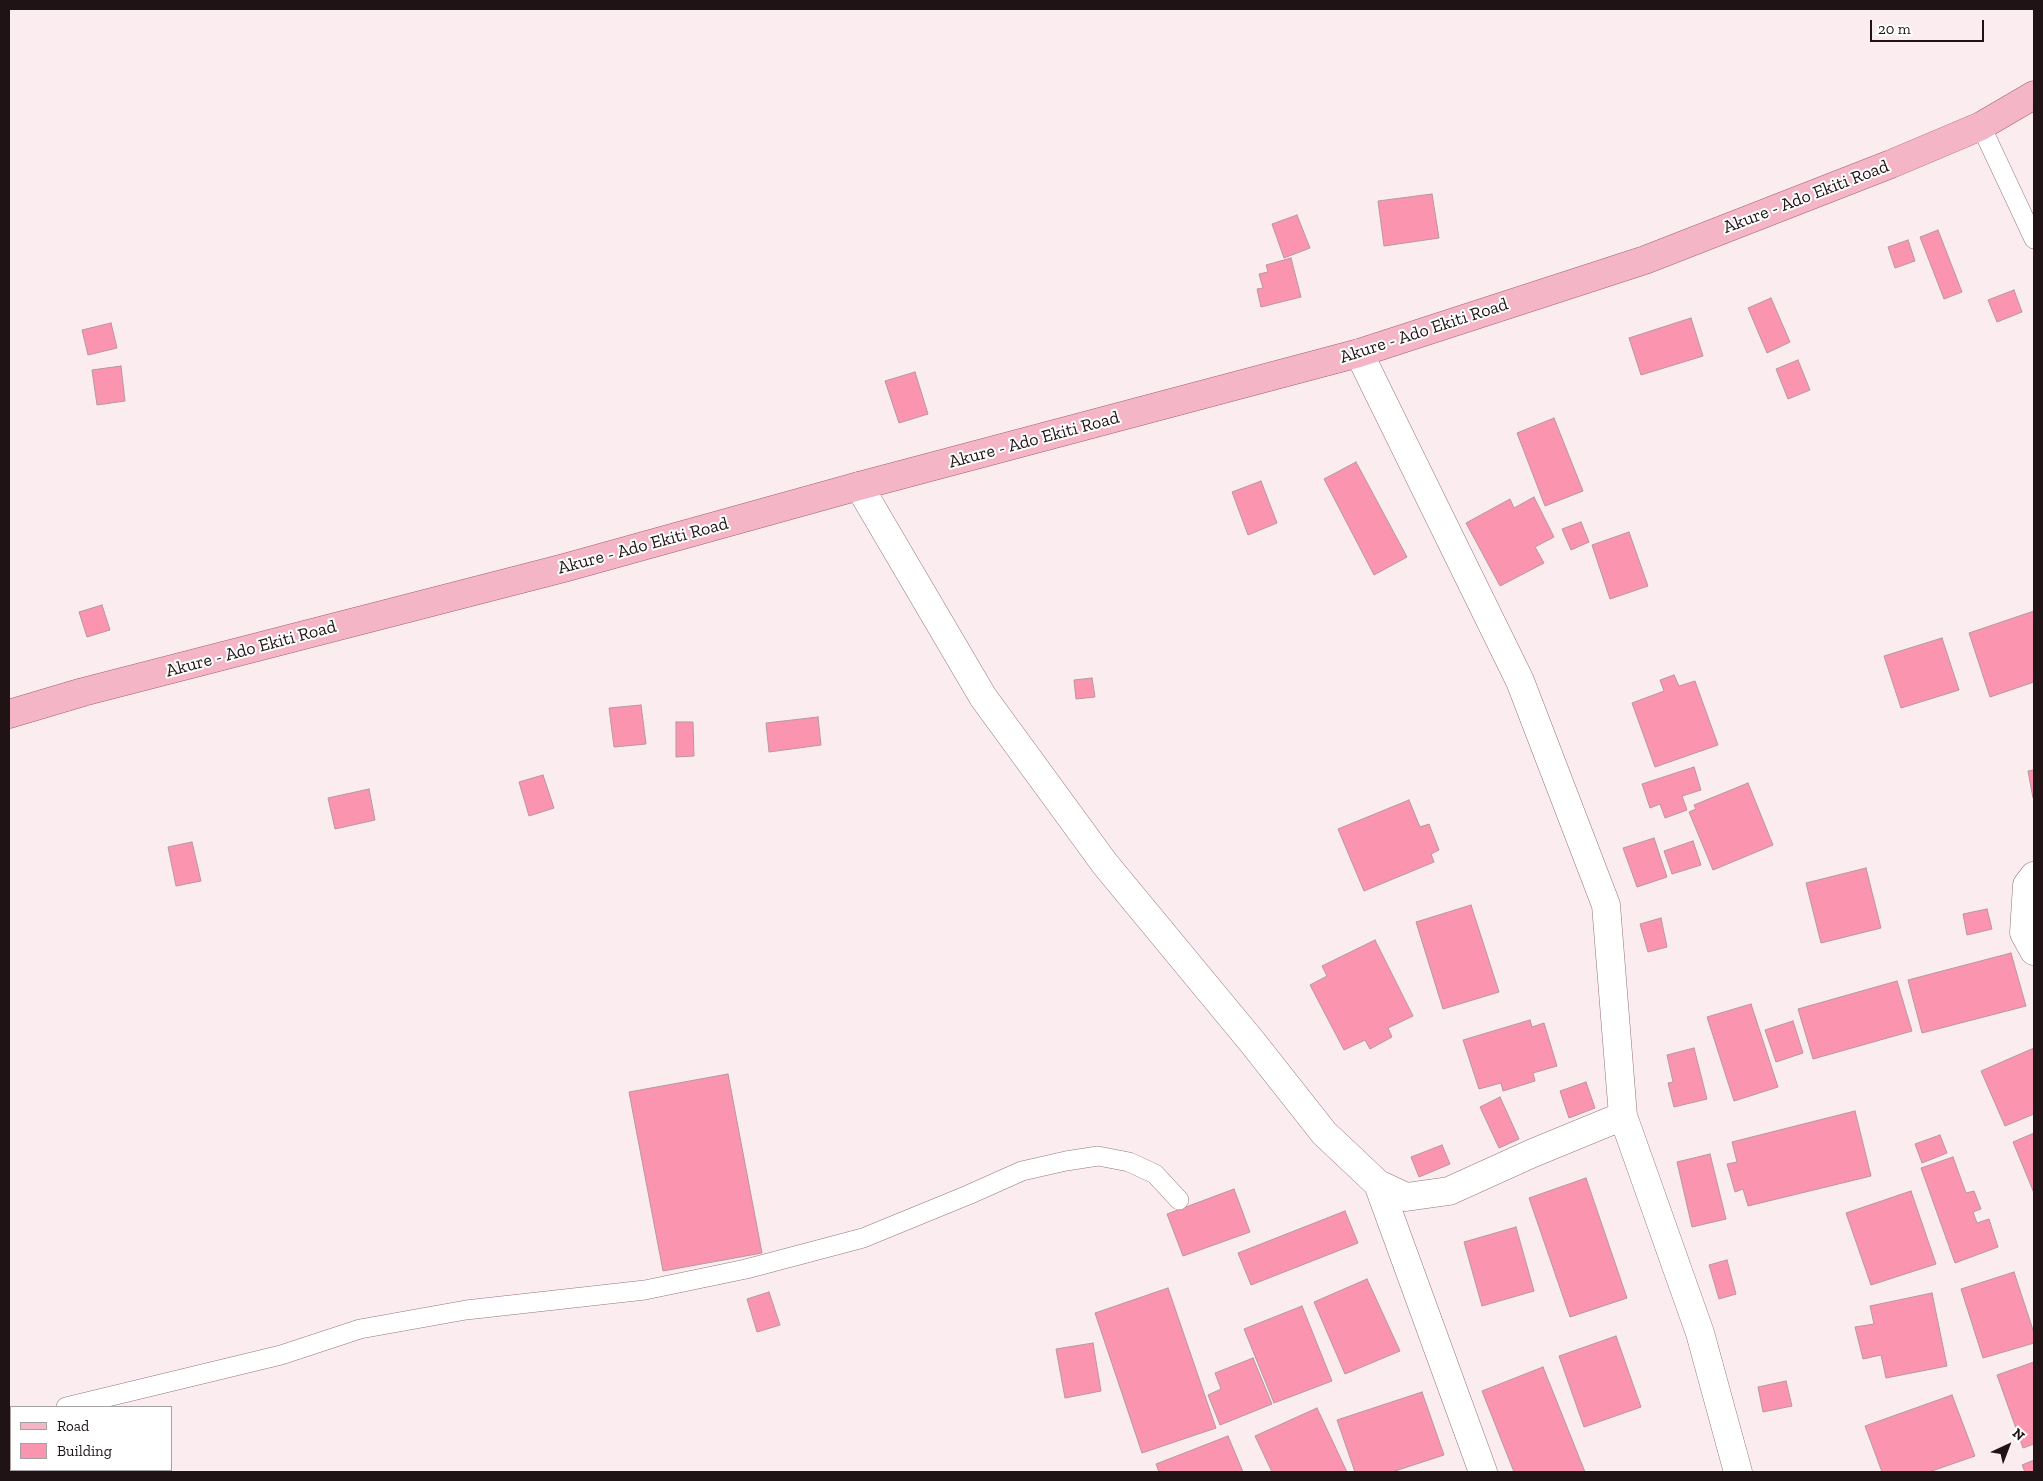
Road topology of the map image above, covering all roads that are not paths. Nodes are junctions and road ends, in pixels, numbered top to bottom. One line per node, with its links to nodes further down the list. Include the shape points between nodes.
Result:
1 (2034, 95): 2 (main road, Akure - Ado Ekiti Road)
2 (1981, 126): 3 (lane); 4 (main road, Akure - Ado Ekiti Road, via 1645,260)
3 (2034, 239)
4 (1359, 354): 5 (main road, Akure - Ado Ekiti Road); 9 (street, via 1520,681 1606,905)
5 (859, 486): 6 (main road, Akure - Ado Ekiti Road, via 564,568); 10 (street, via 983,697 1105,864 1324,1133)
6 (9, 714)
7 (2034, 876): 8 (street, via 2027,885 2024,933)
8 (2034, 952)
9 (1623, 1116): 10 (street, via 1449,1191 1406,1197); 14 (street, via 1700,1333)
10 (1378, 1184): 13 (street)
11 (1179, 1200): 12 (lane, via 1155,1174 1130,1162 1098,1156 1066,1161 1022,1171 864,1238 746,1269 644,1290 466,1310 360,1329 281,1355)
12 (70, 1406)
13 (1483, 1472)
14 (1738, 1472)

